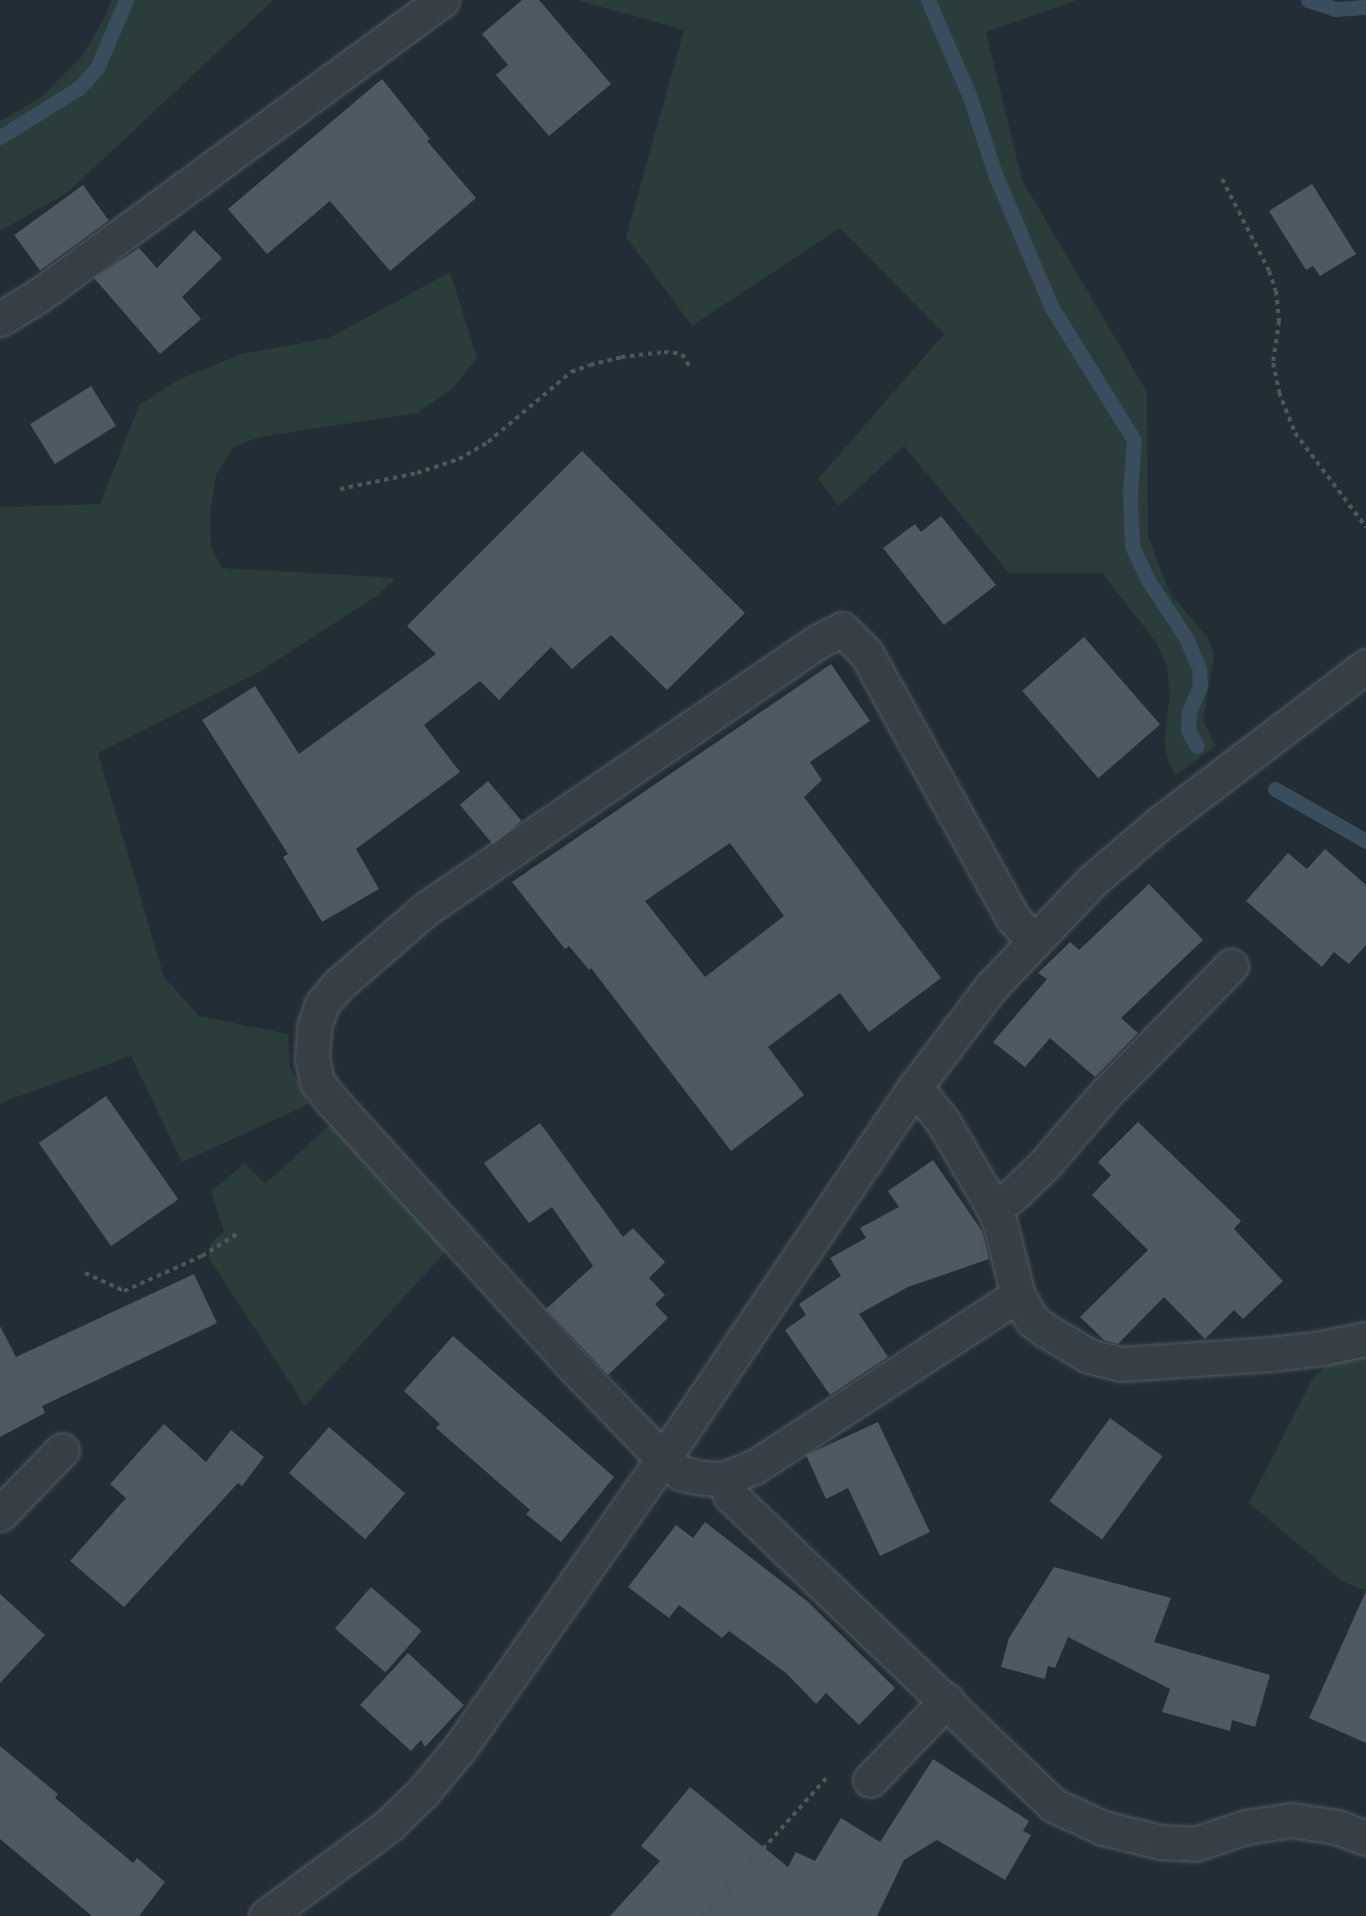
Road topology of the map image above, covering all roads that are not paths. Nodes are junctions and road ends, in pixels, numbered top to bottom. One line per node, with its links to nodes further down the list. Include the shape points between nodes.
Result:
1 (442, 0): 2 (street, via 38,296)
2 (0, 319)
3 (1366, 666): 4 (street, via 1160,823 1092,881)
4 (1033, 941): 6 (street, via 992,986); 11 (street, via 1013,918 866,653 842,628 427,908 338,985 322,1004 314,1027 312,1059 317,1082 575,1368)
5 (1231, 966): 7 (street, via 1107,1092 1044,1165)
6 (915, 1087): 7 (street, via 942,1120); 11 (street)
7 (994, 1209): 8 (street)
8 (1018, 1295): 9 (street, via 1032,1320 1045,1330 1089,1356 1121,1364 1270,1354); 12 (street, via 754,1467)
9 (1366, 1339)
10 (62, 1450): 13 (street)
11 (663, 1459): 12 (street, via 681,1473); 17 (street, via 465,1740 423,1792 361,1847)
12 (723, 1479): 14 (street, via 731,1496)
13 (0, 1514)
14 (947, 1701): 15 (street); 16 (street, via 1053,1805 1103,1828 1160,1842 1196,1844 1246,1827 1291,1820 1337,1827)
15 (870, 1780)
16 (1366, 1838)
17 (266, 1916)

